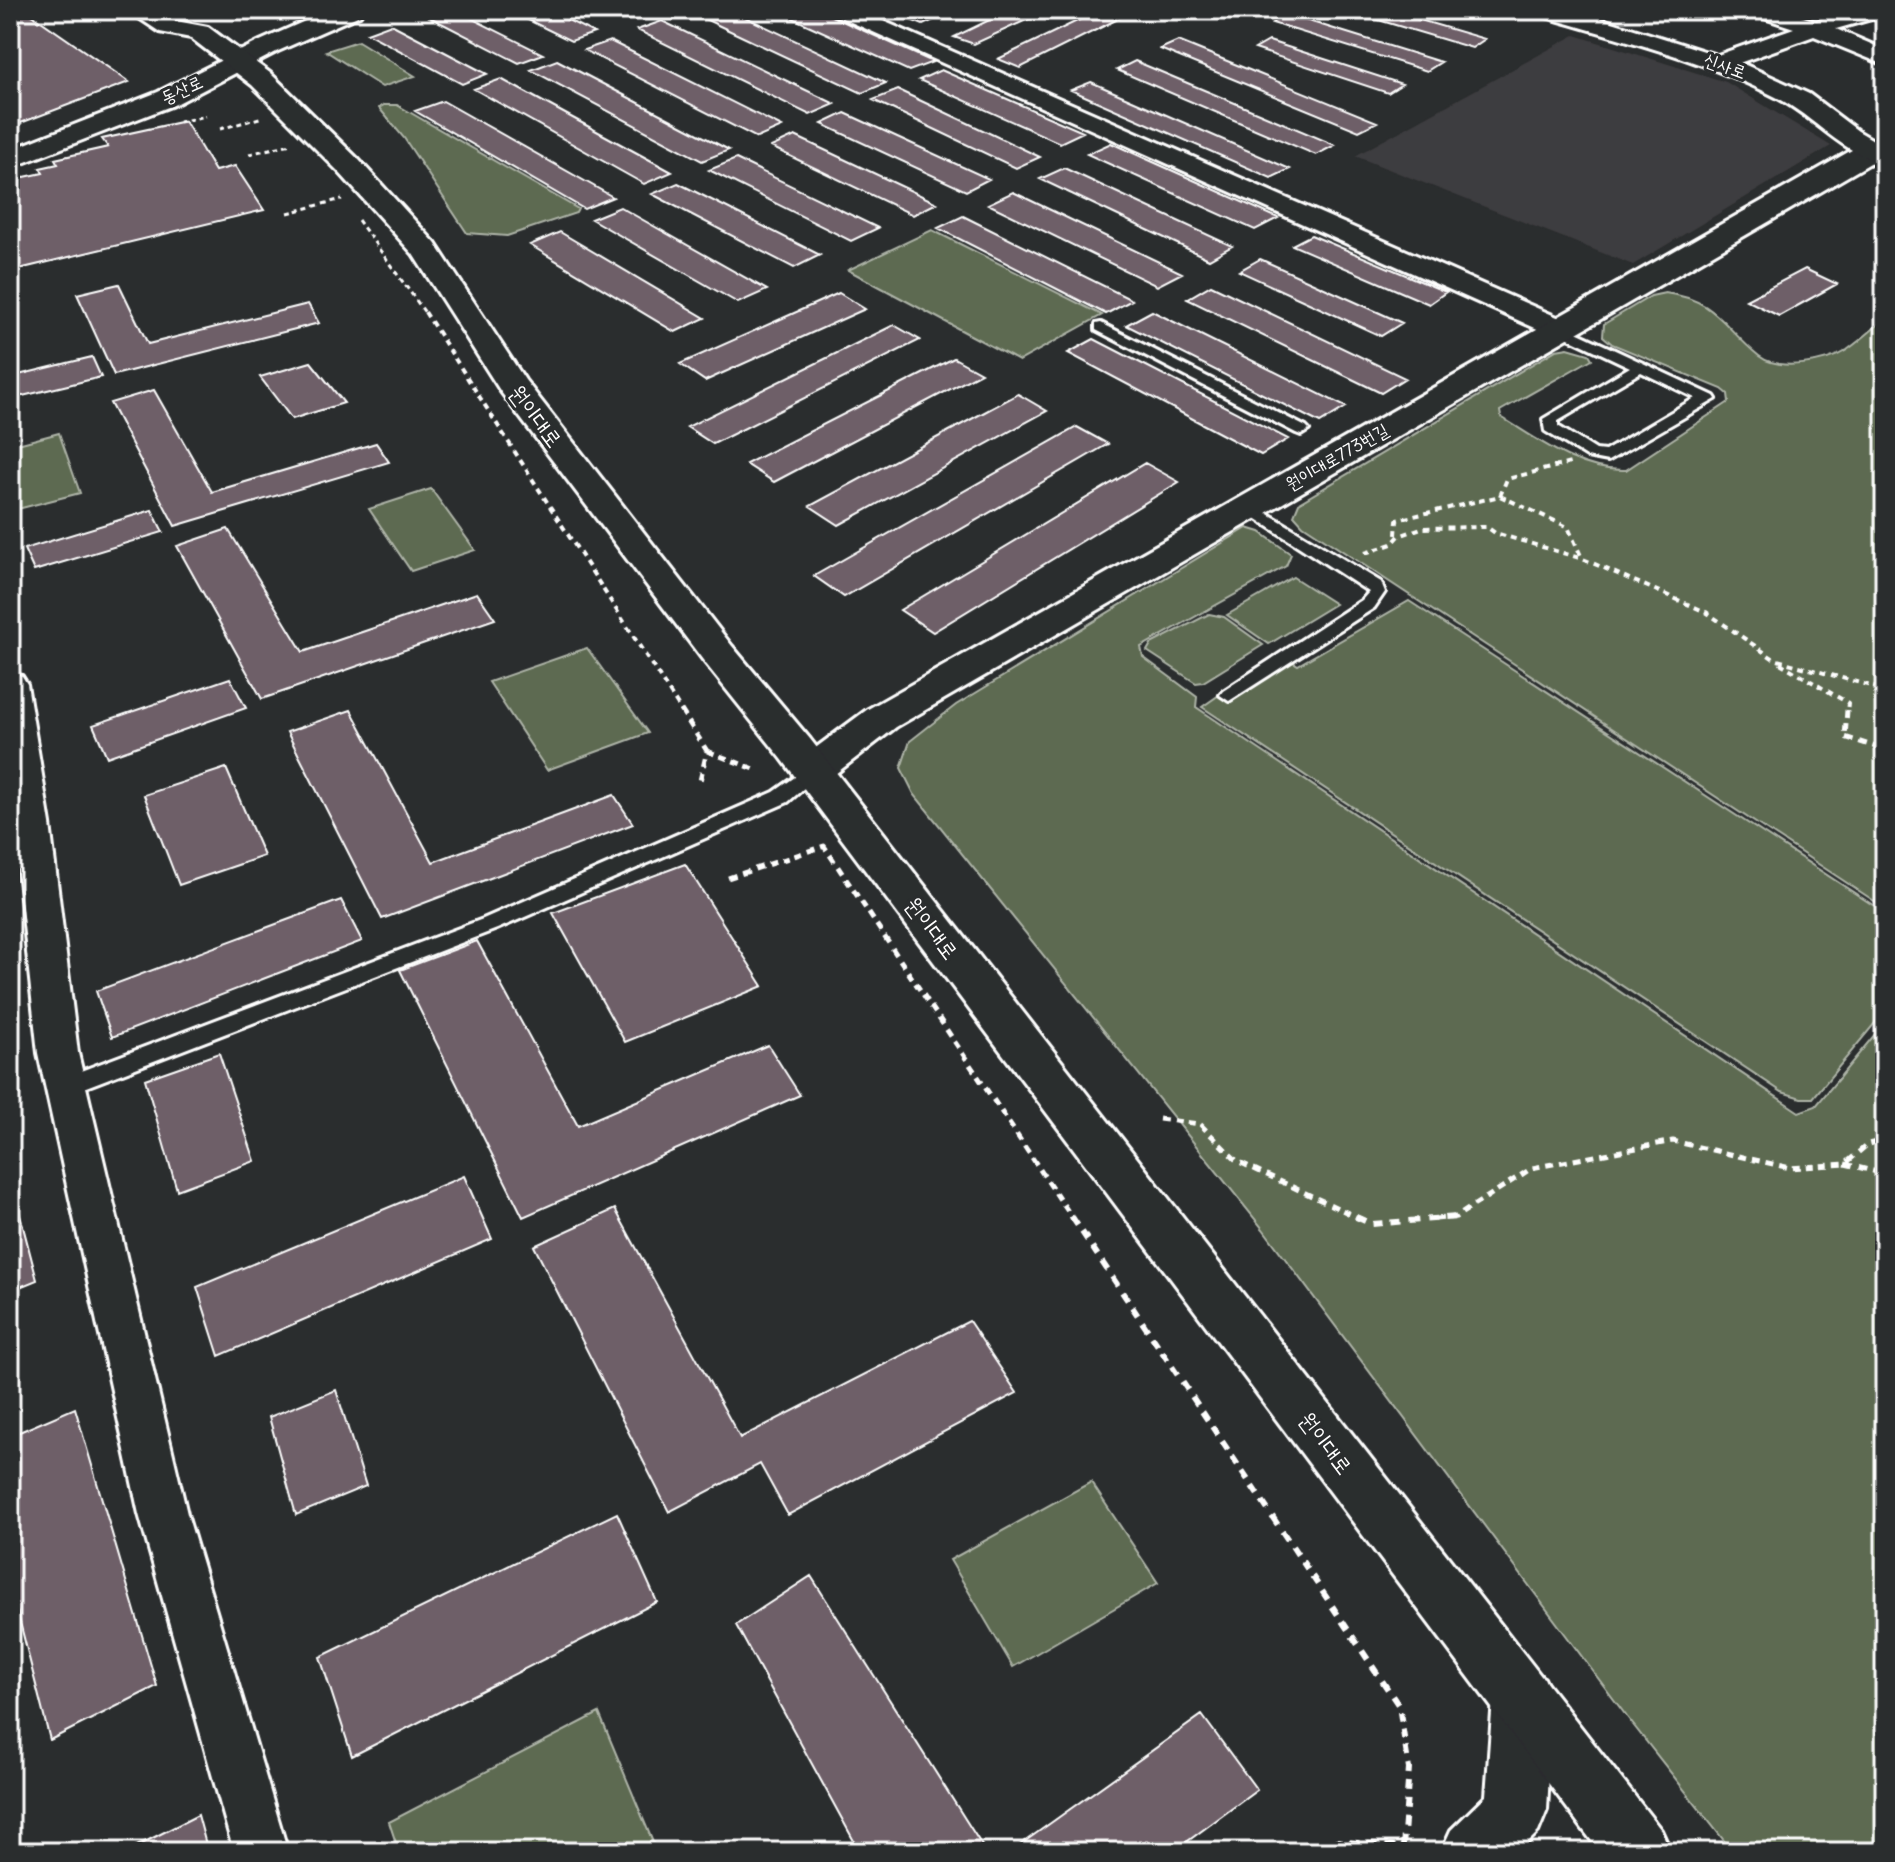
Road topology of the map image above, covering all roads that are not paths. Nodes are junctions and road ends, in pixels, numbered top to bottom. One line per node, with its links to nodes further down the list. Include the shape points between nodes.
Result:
1 (139, 10): 9 (main road, 원이대로, via 169,27)
2 (180, 10): 9 (main road, 원이대로, via 194,19)
3 (351, 10): 11 (main road, 동산로)
4 (840, 10): 16 (street)
5 (1548, 10): 12 (main road, 신사로)
6 (1759, 10): 8 (street)
7 (1880, 10): 8 (street)
8 (1815, 28): 10 (street); 12 (street)
9 (199, 32): 11 (main road, 원이대로)
10 (1885, 58)
11 (239, 61): 14 (main road, 동산로, via 167,98); 22 (main road, 원이대로, via 349,166 425,249 512,385)
12 (1720, 62): 13 (main road, 신사로, via 1811,107)
13 (1877, 154): 16 (main road, 원이대로773번길)
14 (10, 160)
15 (1101, 327): 18 (lane)
16 (1561, 329): 17 (lane); 19 (main road, 원이대로773번길)
17 (1640, 367): 17 (lane, via 1551,419 1556,434 1599,456 1617,453 1707,398)
18 (1301, 430)
19 (1249, 507): 21 (lane, via 1377,592 1368,604); 22 (main road, 원이대로773번길, via 877,721)
20 (10, 684): 23 (street)
21 (1229, 695)
22 (812, 771): 23 (lane, via 781,797 490,924); 24 (main road, 원이대로)
23 (65, 1086): 25 (street, via 163,1514)
24 (1523, 1699): 26 (main road, via 1516,1810); 27 (main road, 원이대로)
25 (261, 1852)
26 (1473, 1852)
27 (1639, 1852)

